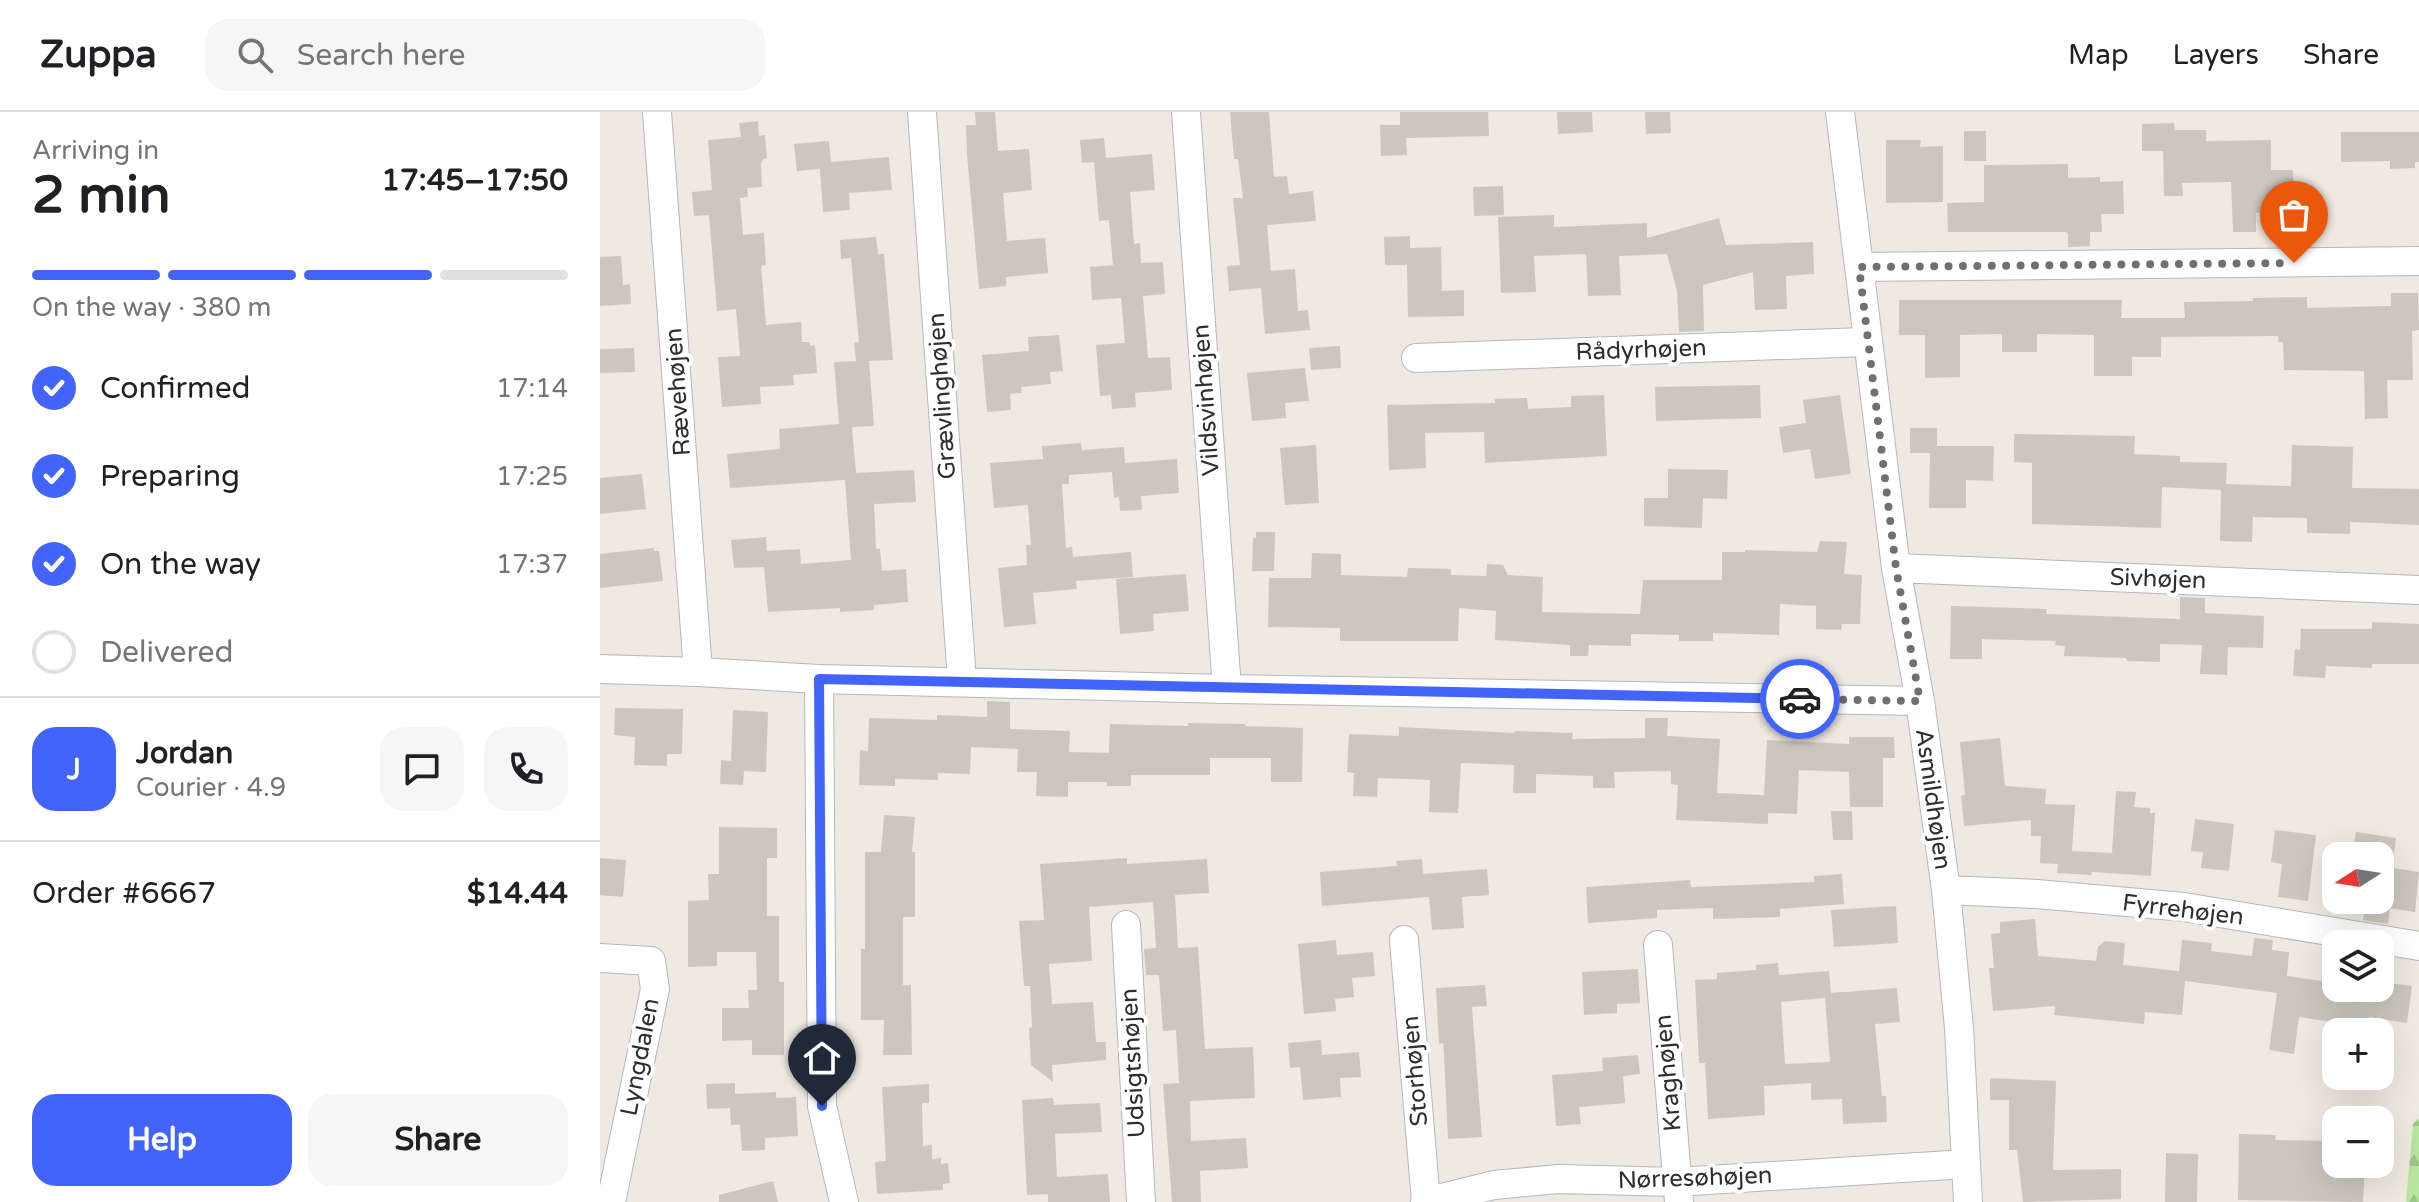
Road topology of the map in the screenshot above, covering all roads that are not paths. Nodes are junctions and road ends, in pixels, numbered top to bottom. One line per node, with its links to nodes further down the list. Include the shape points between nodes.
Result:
1 (657, 112): 12 (street, Rævehøjen)
2 (922, 112): 14 (street, Grævlinghøjen)
3 (1186, 112): 15 (street, Vildsvinhøjen)
4 (1840, 112): 6 (street, Asmildhøjen)
5 (2419, 261): 6 (street)
6 (1859, 267): 7 (street, Asmildhøjen)
7 (1866, 342): 8 (street, Rådyrhøjen); 9 (street, Asmildhøjen)
8 (1416, 358)
9 (1896, 568): 10 (street, Sivhøjen); 16 (street, Asmildhøjen)
10 (2419, 590)
11 (600, 669): 12 (street)
12 (698, 672): 13 (street)
13 (819, 679): 14 (street); 26 (street, via 822,1106)
14 (962, 681): 15 (street)
15 (1227, 689): 16 (street)
16 (1920, 701): 17 (street, Asmildhøjen)
17 (1946, 890): 21 (street, Fyrrehøjen, via 2184,907); 23 (street, Asmildhøjen)
18 (1126, 925): 27 (street, Udsigtshøjen)
19 (1404, 940): 28 (street, Storhøjen)
20 (1658, 945): 24 (street, Kraghøjen)
21 (2419, 946)
22 (600, 958): 25 (street, Lyngdalen, via 651,961 655,989)
23 (1966, 1164): 24 (street, Nørresøhøjen); 29 (street, Asmildhøjen)
24 (1678, 1192): 28 (street, Nørresøhøjen, via 1558,1179 1494,1185)
25 (611, 1202)
26 (844, 1202)
27 (1141, 1202)
28 (1425, 1202)
29 (1968, 1202)

